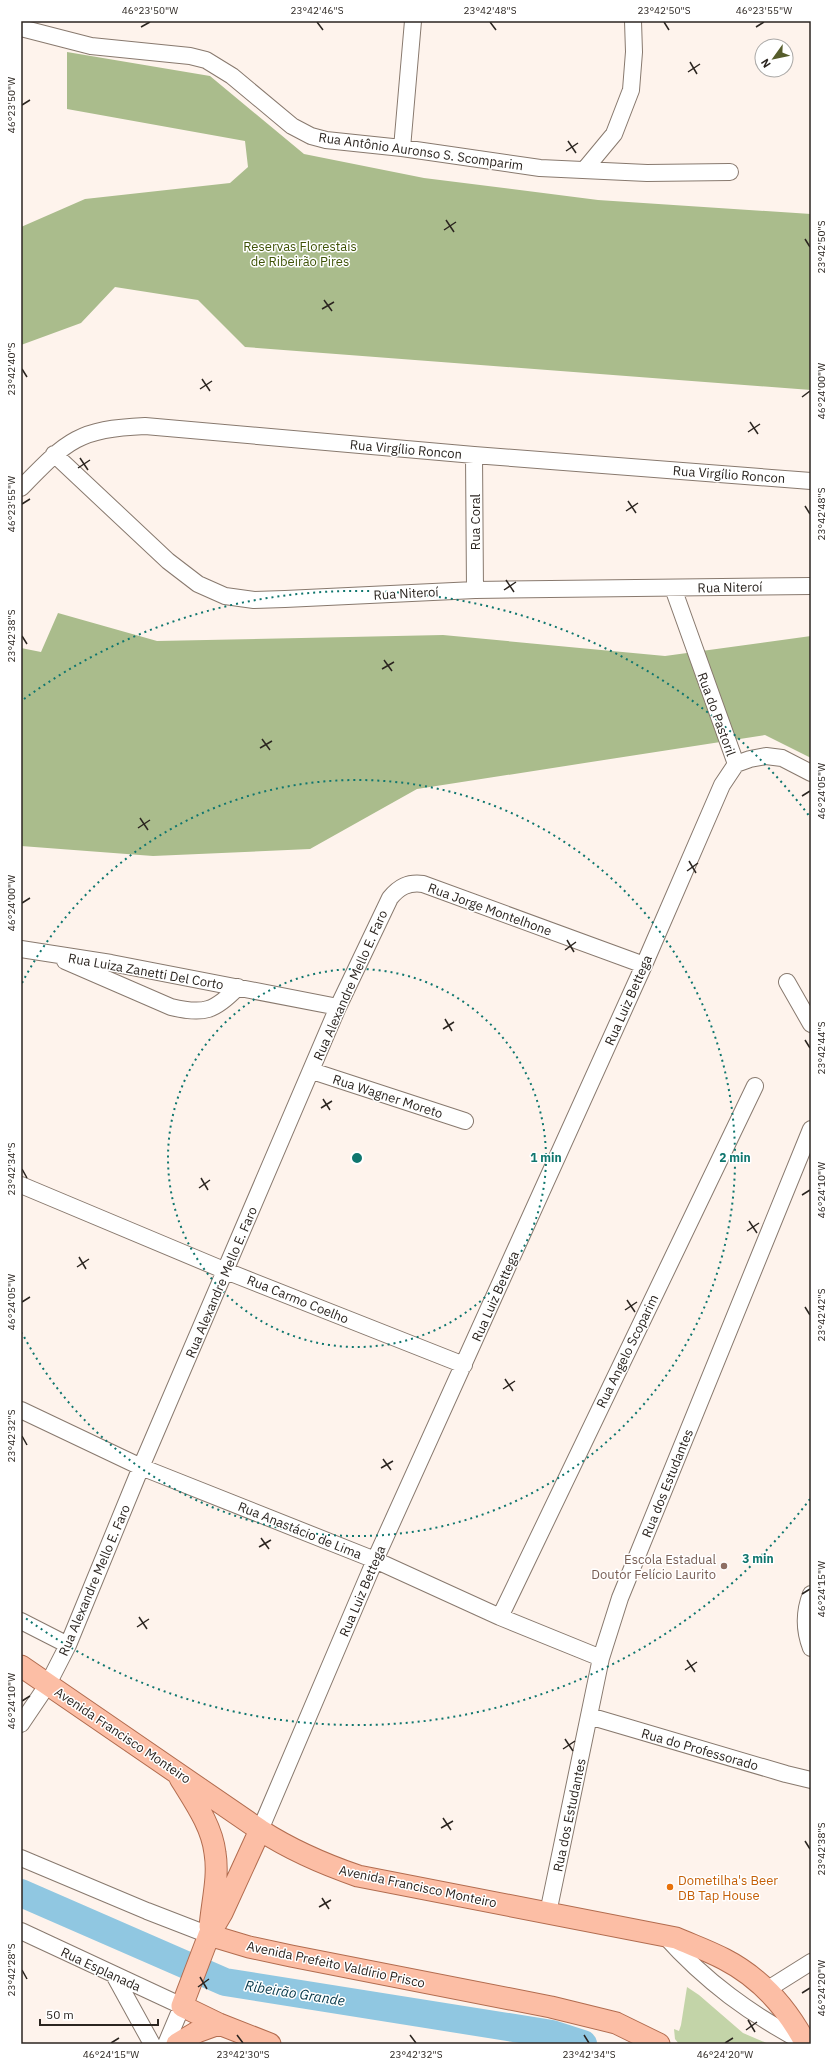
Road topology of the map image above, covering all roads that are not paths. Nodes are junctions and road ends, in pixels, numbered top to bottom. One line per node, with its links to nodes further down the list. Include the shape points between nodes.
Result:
1 (413, 21): 4 (street)
2 (633, 21): 5 (street, via 632,90 614,134)
3 (21, 28): 4 (street, Rua Antônio Auronso S. Scomparim, via 91,46 190,56 206,60 232,76 292,126 311,136 326,140)
4 (402, 148): 5 (street, Rua Antônio Auronso S. Scomparim, via 540,168)
5 (585, 169): 6 (street, Rua Antônio Auronso S. Scomparim, via 647,173)
6 (730, 172)
7 (54, 454): 8 (street, Rua Virgílio Roncon, via 91,432 145,426); 10 (street, Rua Virgílio Roncon); 13 (street, Rua Niteroí, via 168,561 198,584 225,596 254,600 285,600)
8 (474, 455): 9 (street, Rua Virgílio Roncon); 13 (street, Rua Coral)
9 (811, 481)
10 (21, 488)
11 (811, 586): 12 (street, Rua Niteroí)
12 (673, 588): 13 (street, Rua Niteroí); 14 (street, Rua do Pastoril)
13 (475, 590)
14 (736, 764): 15 (street, Rua do Pastoril, via 750,759 782,758); 19 (street, Rua Luiz Bettega, via 722,785)
15 (811, 773)
16 (402, 886): 19 (street, Rua Jorge Montelhone, via 423,884); 22 (street, Rua Alexandre Mello E. Faro, via 382,911)
17 (21, 949): 18 (street, Rua Luiza Zanetti Del Corto)
18 (53, 955): 21 (street, Rua Luiza Zanetti Del Corto, via 111,963); 21 (street, Rua Luiza Zanetti Del Corto, via 171,1007 187,1011 214,1009)
19 (644, 965): 30 (street, Rua Luiz Bettega)
20 (787, 982): 23 (street)
21 (238, 987): 22 (street, Rua Luiza Zanetti Del Corto)
22 (338, 1007): 24 (street, Rua Alexandre Mello E. Faro)
23 (811, 1024)
24 (312, 1071): 26 (street, Rua Wagner Moreto); 29 (street, Rua Alexandre Mello E. Faro)
25 (755, 1086): 35 (street, Rua Angelo Scoparim)
26 (465, 1121)
27 (810, 1132): 39 (street, Rua dos Estudantes, via 620,1598)
28 (21, 1185): 29 (street, Rua Carmo Coelho)
29 (226, 1271): 30 (street, Rua Carmo Coelho); 32 (street, Rua Alexandre Mello E. Faro)
30 (464, 1365): 33 (street, Rua Luiz Bettega)
31 (21, 1410): 32 (street, Rua Anastácio de Lima)
32 (141, 1467): 33 (street, Rua Anastácio de Lima); 37 (street, Rua Alexandre Mello E. Faro)
33 (375, 1560): 35 (street, Rua Anastácio de Lima); 46 (street, Rua Luiz Bettega)
34 (811, 1594): 38 (street, via 805,1627)
35 (500, 1617): 39 (street, Rua Anastácio de Lima)
36 (21, 1621): 37 (street)
37 (68, 1645): 41 (street, Rua Alexandre Mello E. Faro)
38 (811, 1648)
39 (601, 1658): 42 (street, Rua dos Estudantes)
40 (21, 1666): 41 (main road, Avenida Francisco Monteiro)
41 (48, 1684): 43 (street, Rua Alexandre Mello E. Faro); 44 (main road, Avenida Francisco Monteiro)
42 (589, 1716): 45 (street, Rua do Professorado); 48 (street, Rua dos Estudantes)
43 (21, 1724)
44 (176, 1771): 46 (main road, Avenida Francisco Monteiro); 51 (main road, via 198,1807 215,1852 216,1874)
45 (811, 1780)
46 (260, 1830): 48 (main road, Avenida Francisco Monteiro, via 283,1845 321,1863 358,1876); 51 (main road)
47 (21, 1858): 51 (street, Avenida Prefeito Valdírio Prisco, via 147,1911)
48 (548, 1913): 50 (main road, Avenida Francisco Monteiro)
49 (21, 1931): 53 (street, Rua Esplanada)
50 (664, 1935): 54 (main road, Avenida Francisco Monteiro, via 724,1959); 57 (street, via 688,1962 732,1999 776,2028)
51 (206, 1944): 55 (main road); 62 (main road, Avenida Prefeito Valdírio Prisco, via 249,1947 551,2007 616,2023)
52 (811, 1962): 54 (street)
53 (114, 1975): 55 (street, Rua Esplanada); 58 (street)
54 (768, 1990): 57 (main road, Avenida Francisco Monteiro, via 792,2019)
55 (182, 2006): 56 (main road); 59 (street)
56 (219, 2024): 60 (main road, via 197,2032); 61 (main road)
57 (806, 2043)
58 (152, 2044)
59 (166, 2044)
60 (177, 2044)
61 (270, 2044)
62 (659, 2044)

